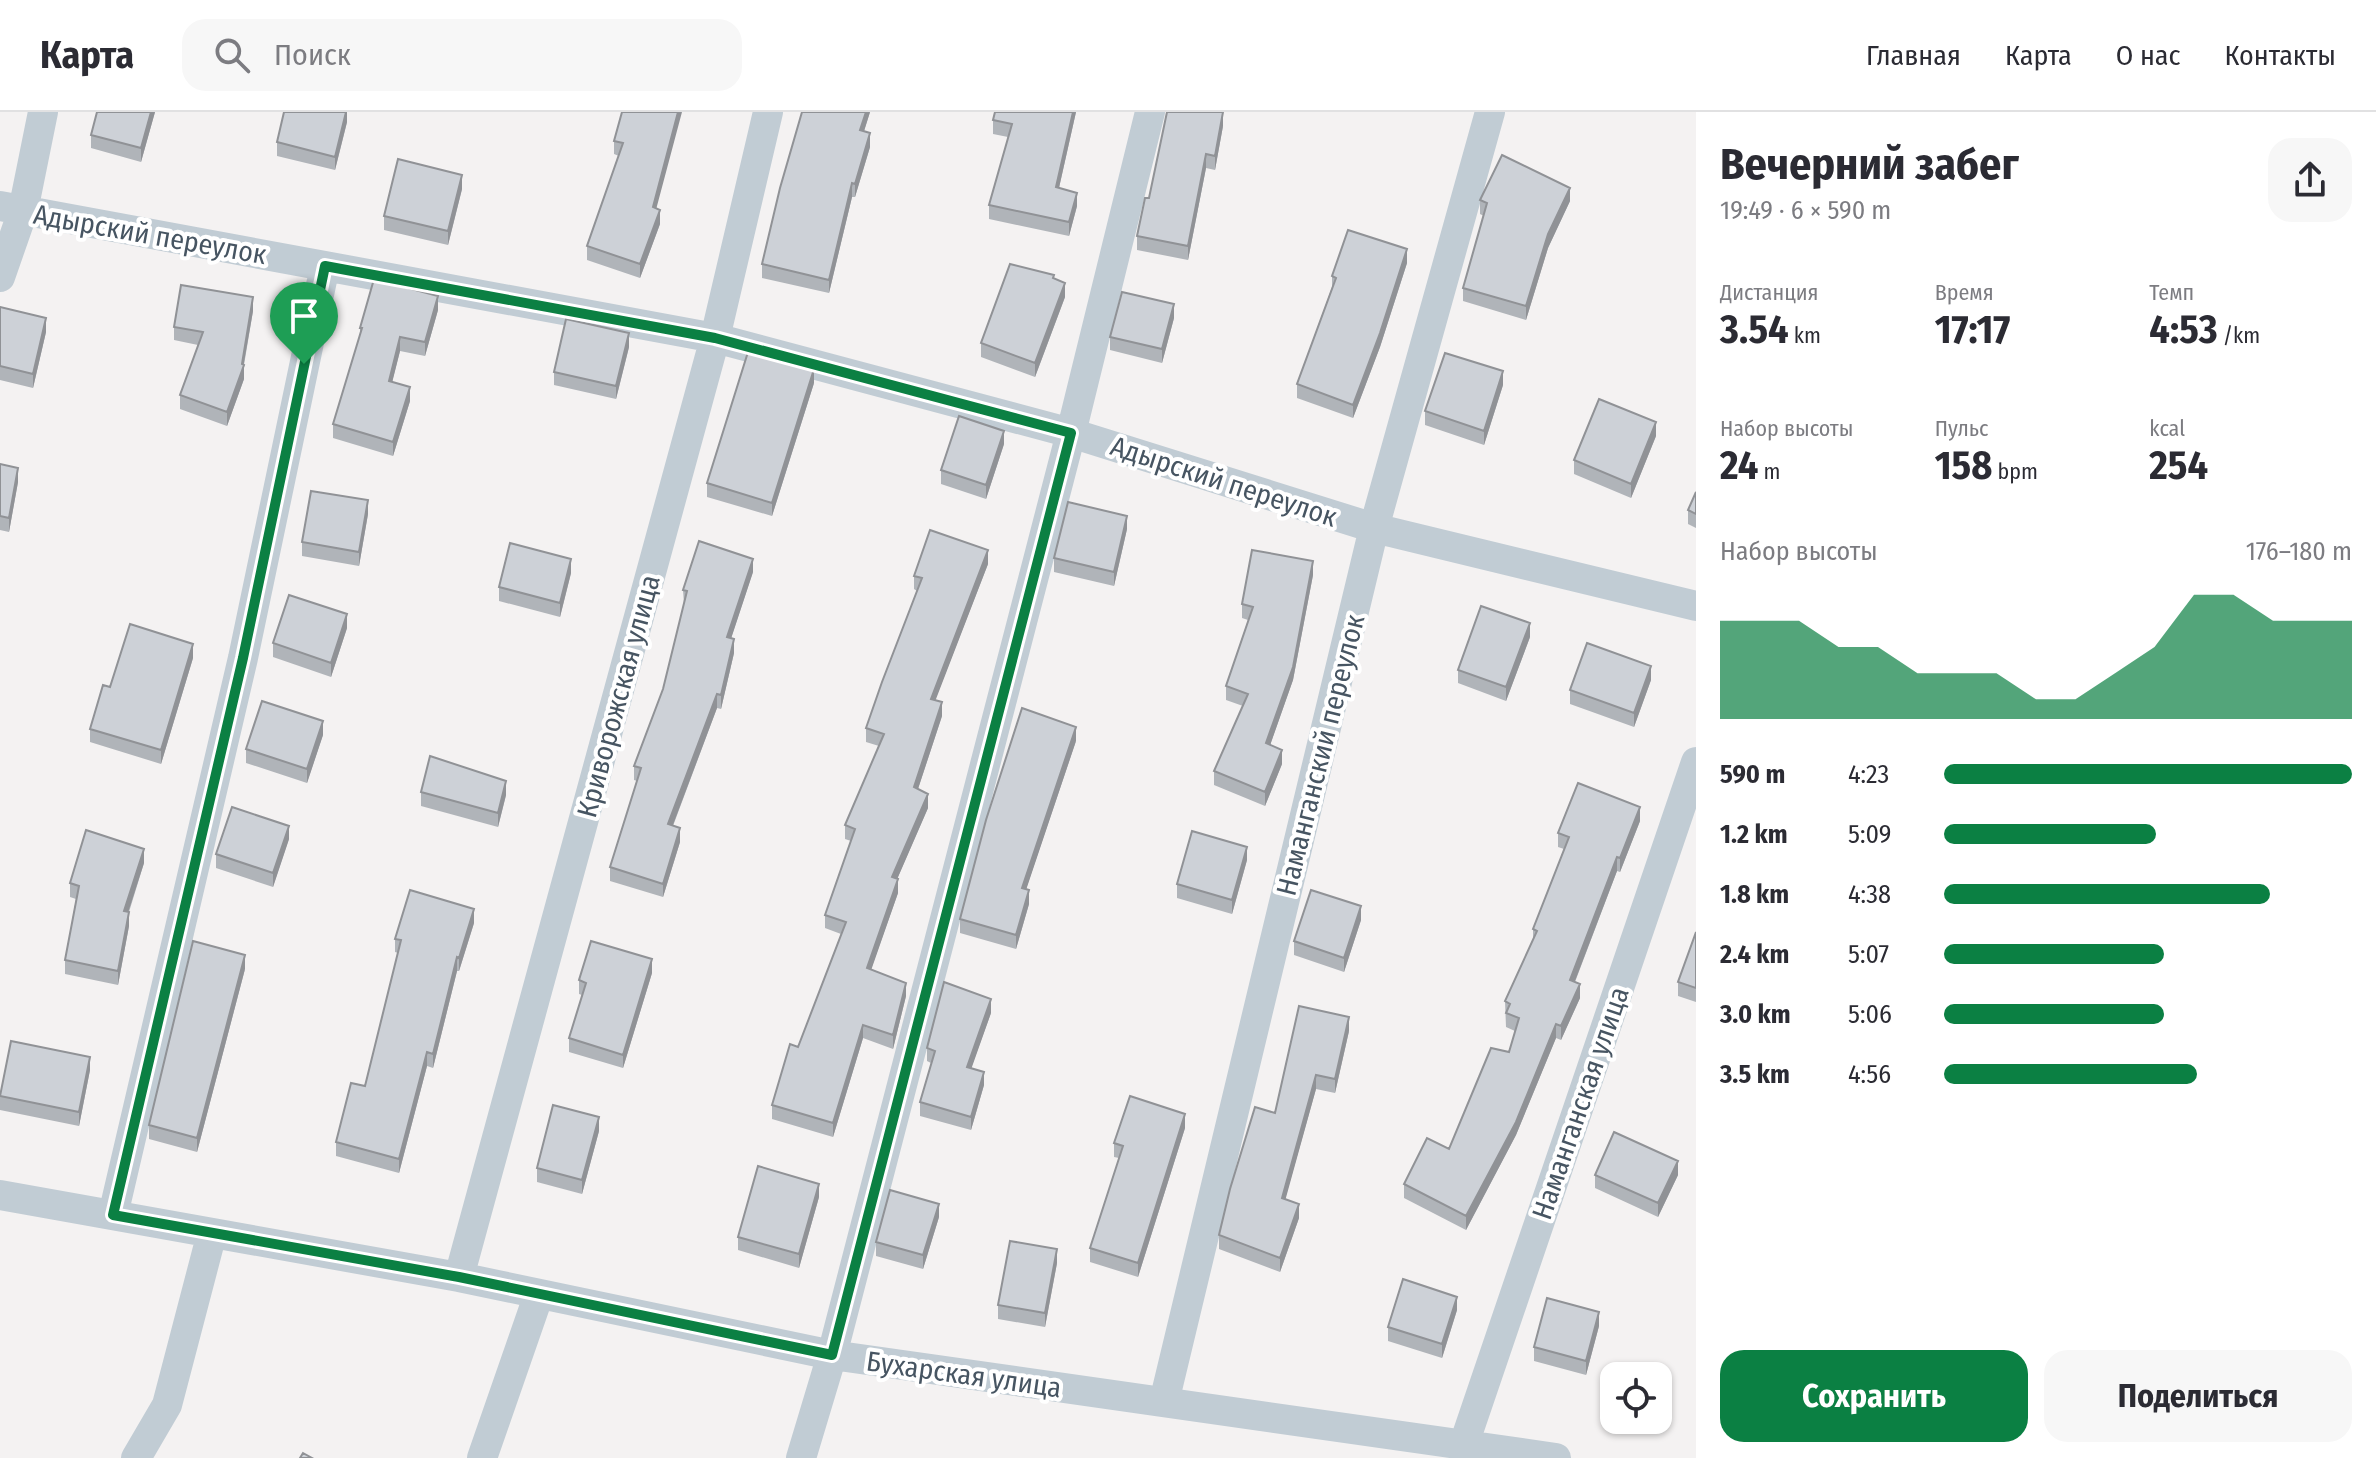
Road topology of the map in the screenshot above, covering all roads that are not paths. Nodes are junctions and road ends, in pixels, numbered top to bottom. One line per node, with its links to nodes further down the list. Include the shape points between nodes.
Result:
1 (43, 112): 5 (street)
2 (768, 112): 8 (street, Криворожская улица)
3 (1150, 112): 9 (street)
4 (1490, 112): 10 (street, Наманганский переулок)
5 (12, 209): 6 (street, Адырский переулок); 7 (street)
6 (325, 266): 8 (street, Адырский переулок); 14 (street, via 243,658)
7 (0, 277)
8 (715, 338): 9 (street, Адырский переулок); 16 (street, Криворожская улица)
9 (1071, 433): 10 (street, Адырский переулок); 18 (street)
10 (1374, 528): 11 (street, Адырский переулок); 19 (street, Наманганский переулок)
11 (1696, 606)
12 (1696, 762): 20 (street, Наманганская улица)
13 (0, 1195): 14 (street, Бухарская улица)
14 (113, 1215): 15 (street, Бухарская улица)
15 (212, 1233): 16 (street, Бухарская улица); 21 (street, via 167,1405)
16 (459, 1277): 17 (street, Бухарская улица)
17 (539, 1294): 18 (street, Бухарская улица); 22 (street)
18 (832, 1355): 19 (street, Бухарская улица); 23 (street)
19 (1164, 1402): 20 (street, Бухарская улица)
20 (1466, 1451): 24 (street, Бухарская улица)
21 (136, 1458)
22 (482, 1458)
23 (801, 1458)
24 (1556, 1458)

